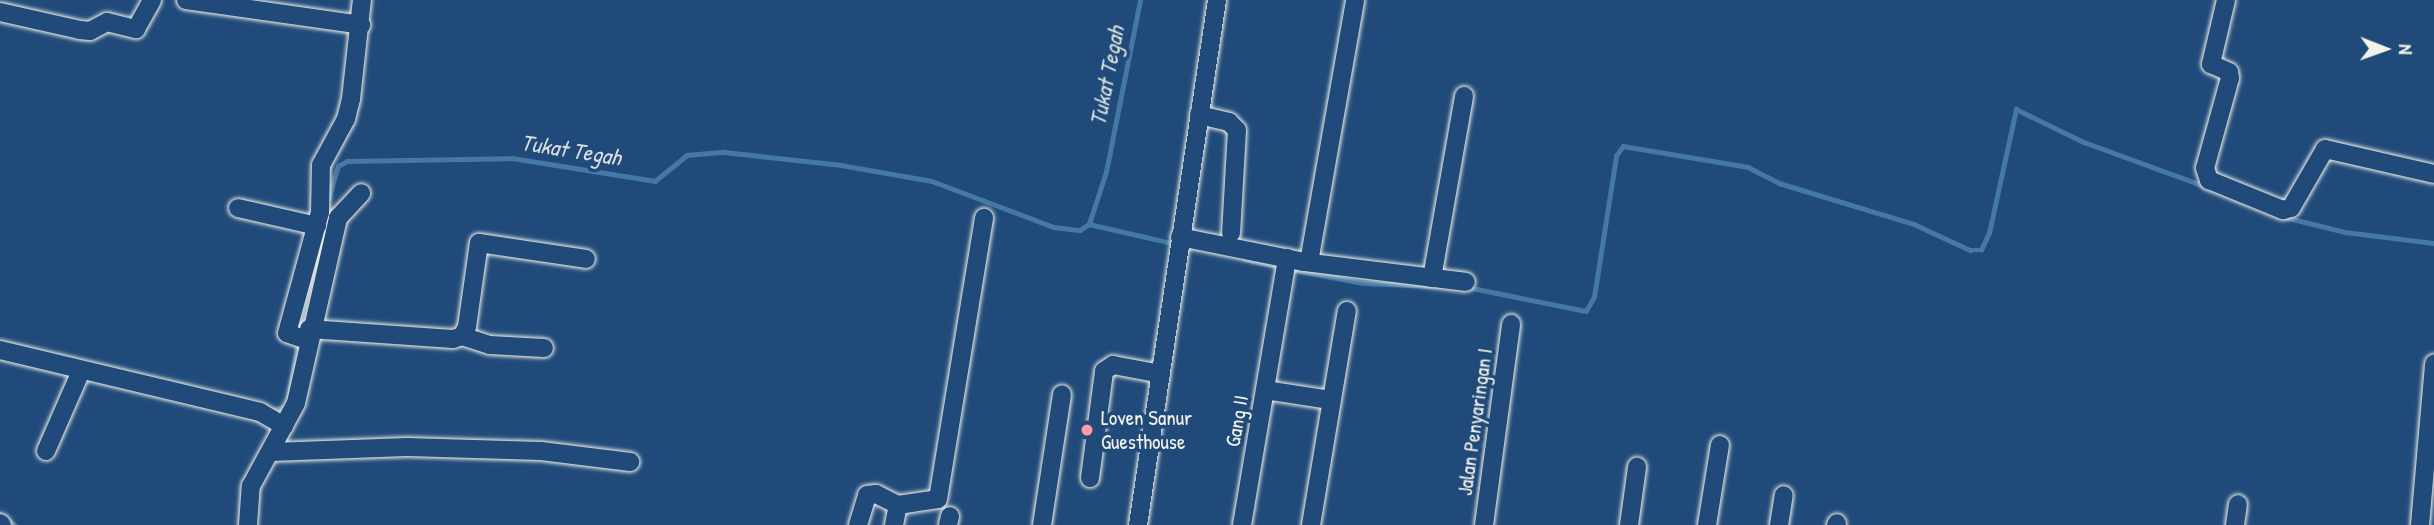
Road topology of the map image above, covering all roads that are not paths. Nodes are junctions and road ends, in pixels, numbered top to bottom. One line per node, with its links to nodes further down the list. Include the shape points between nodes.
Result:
1 (152, 0): 7 (street, via 136,29 107,22 90,31 80,30)
2 (186, 0): 8 (street)
3 (362, 0): 8 (street)
4 (1217, 0): 10 (street)
5 (1355, 0): 19 (street)
6 (2226, 0): 11 (street, via 2211,64 2229,72 2230,78 2205,167 2209,180 2283,210 2291,208 2325,149)
7 (0, 12)
8 (361, 25): 15 (street, via 346,119 321,165)
9 (1464, 96): 21 (street)
10 (1199, 115): 16 (street, via 1229,122 1237,131); 17 (street)
11 (2434, 174)
12 (362, 193): 26 (street, via 338,218)
13 (238, 208): 15 (street)
14 (984, 218): 45 (street, via 938,499)
15 (317, 226): 26 (street, via 287,333)
16 (1231, 233)
17 (1180, 237): 20 (street); 31 (street)
18 (586, 258): 25 (street, via 479,243)
19 (1309, 262): 20 (street); 21 (street)
20 (1286, 265): 32 (street, Gang II)
21 (1432, 278): 22 (street)
22 (1466, 282)
23 (1347, 311): 34 (street)
24 (1511, 324): 53 (street, Jalan Penyaringan I)
25 (462, 336): 26 (street); 27 (street, via 490,345)
26 (302, 337): 35 (street, via 299,393)
27 (544, 348)
28 (0, 350): 30 (street)
29 (2434, 364): 42 (street)
30 (81, 371): 35 (street, via 260,412); 37 (street)
31 (1161, 374): 41 (street, via 1113,365 1104,371); 50 (street)
32 (1265, 390): 34 (street); 51 (street, Gang II)
33 (1062, 395): 49 (street)
34 (1330, 400): 52 (street)
35 (284, 426): 38 (street)
36 (1720, 445): 55 (street)
37 (46, 450)
38 (271, 452): 39 (street, via 407,447 541,451); 46 (street, via 248,495)
39 (630, 462)
40 (1637, 467): 54 (street)
41 (1090, 478)
42 (2428, 494): 58 (street)
43 (1784, 495): 56 (street)
44 (2238, 504): 57 (street)
45 (898, 505): 47 (street, via 876,494 867,495); 48 (street)
46 (248, 525)
47 (858, 525)
48 (894, 525)
49 (1042, 525)
50 (1138, 525)
51 (1242, 525)
52 (1311, 525)
53 (1484, 525)
54 (1629, 525)
55 (1707, 525)
56 (1779, 525)
57 (2235, 525)
58 (2420, 525)

